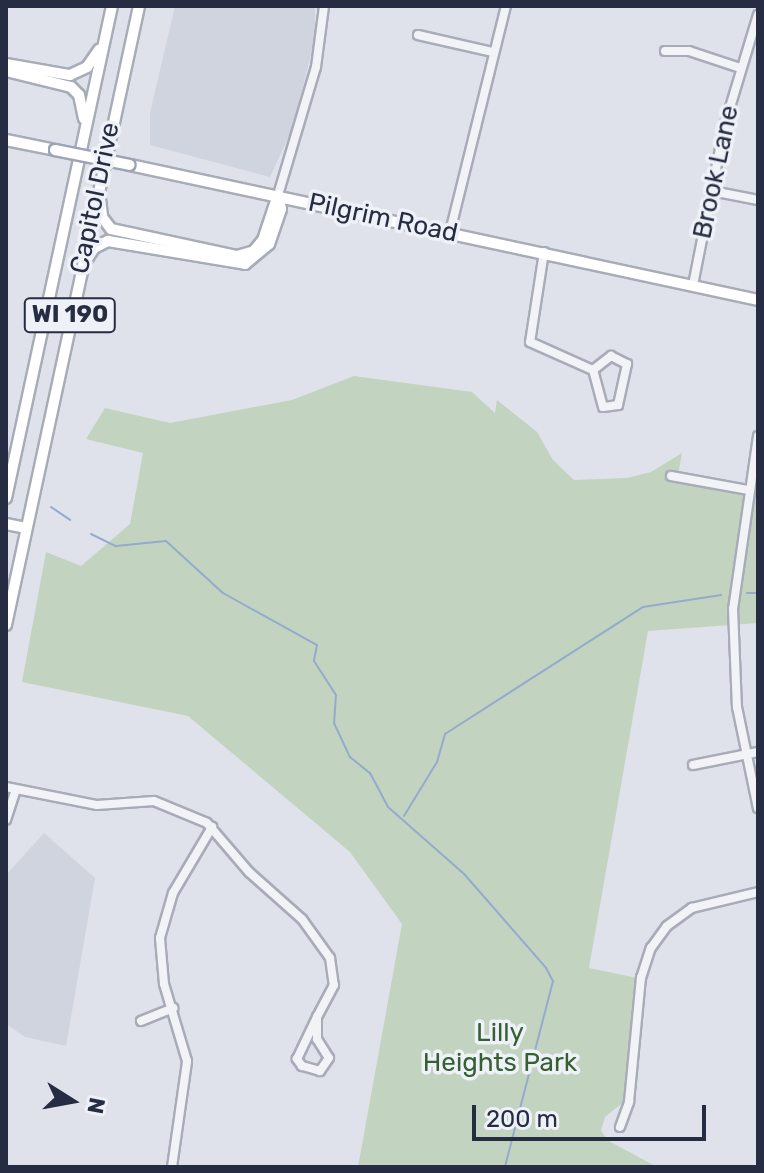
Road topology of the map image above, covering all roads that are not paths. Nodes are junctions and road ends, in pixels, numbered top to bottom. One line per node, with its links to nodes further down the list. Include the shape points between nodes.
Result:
1 (112, 6): 7 (main road, Capitol Drive / WI 190)
2 (139, 6): 15 (main road, Capitol Drive / WI 190)
3 (324, 6): 17 (street, via 316,67)
4 (506, 6): 9 (street)
5 (758, 15): 11 (street, Brook Lane)
6 (418, 35): 9 (street)
7 (103, 46): 10 (main road, via 87,67 70,75); 13 (main road, Capitol Drive / WI 190)
8 (665, 51): 11 (street, via 689,51)
9 (493, 52): 19 (street)
10 (6, 64)
11 (740, 68): 16 (street, Brook Lane)
12 (6, 71): 13 (main road, via 71,87 79,95)
13 (85, 123): 28 (main road, Capitol Drive / WI 190)
14 (6, 140): 17 (main road, Pilgrim Road, bridge)
15 (98, 183): 17 (main road, via 102,217 111,229 237,256 254,251 263,240); 21 (main road, Capitol Drive / WI 190)
16 (712, 191): 18 (street); 22 (street, Brook Lane)
17 (278, 195): 19 (main road, Pilgrim Road); 21 (main road, via 281,209 269,244 245,264 108,241 94,248)
18 (758, 200)
19 (450, 232): 20 (main road, Pilgrim Road)
20 (544, 252): 22 (main road, Pilgrim Road); 24 (street, via 530,342)
21 (79, 270): 30 (main road, Capitol Drive / WI 190)
22 (693, 285): 23 (main road, Pilgrim Road)
23 (758, 300)
24 (593, 370): 24 (street, via 599,402 614,407 627,364 624,358 611,356)
25 (758, 436): 27 (street)
26 (671, 476): 27 (street)
27 (748, 490): 33 (street, via 733,609)
28 (6, 498)
29 (6, 524): 30 (main road)
30 (26, 528): 31 (main road, Capitol Drive / WI 190)
31 (6, 625)
32 (758, 752): 33 (street)
33 (744, 754): 34 (street); 37 (street)
34 (693, 765)
35 (6, 787): 36 (street)
36 (16, 790): 38 (street); 39 (street, via 97,805 164,803)
37 (758, 808)
38 (6, 820)
39 (212, 827): 41 (street, via 183,873 163,920 160,960); 42 (street, via 249,872 302,919 330,958 334,985)
40 (758, 892): 44 (street, via 692,908 667,926 651,948 641,978 629,1102)
41 (173, 1008): 43 (street); 45 (street, via 185,1038 187,1070)
42 (317, 1017): 42 (street, via 297,1059 320,1071 329,1058 317,1039)
43 (141, 1021)
44 (620, 1127)
45 (172, 1167)

